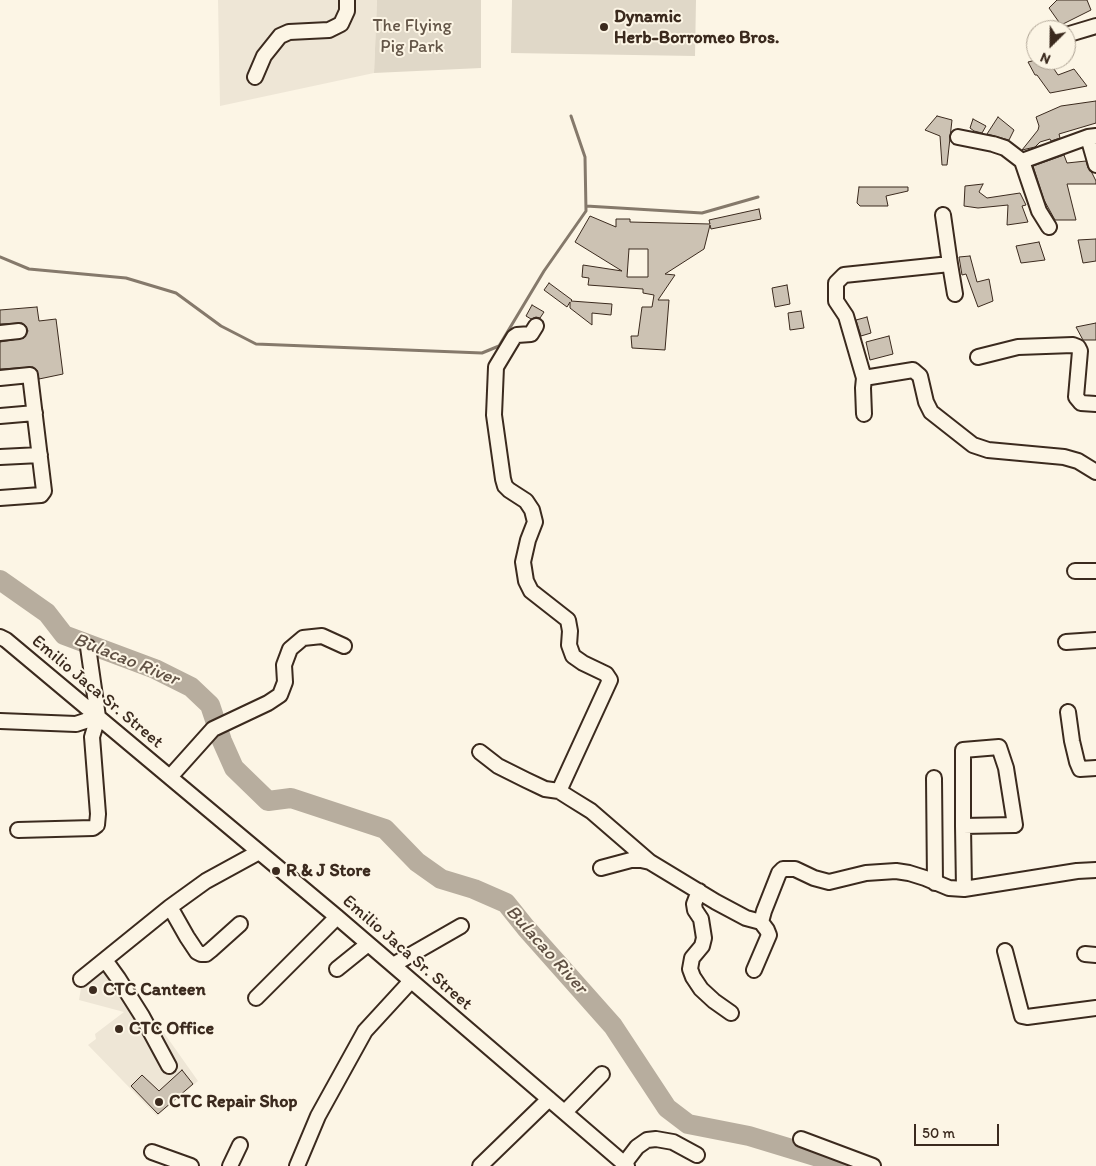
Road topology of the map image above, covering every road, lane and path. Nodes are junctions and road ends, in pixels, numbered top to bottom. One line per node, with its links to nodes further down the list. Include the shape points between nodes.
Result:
1 (347, 0): 4 (street, via 347,11 341,24 329,30 289,32 280,36 264,56)
2 (1096, 26): 3 (street)
3 (1076, 32)
4 (255, 77)
5 (1092, 136): 7 (street); 8 (street)
6 (958, 137): 7 (street, via 1005,148)
7 (1022, 161): 10 (street)
8 (1096, 165)
9 (943, 215): 11 (street)
10 (1049, 227)
11 (950, 264): 12 (street); 18 (street, via 844,275 836,283 836,301 846,316)
12 (955, 294)
13 (536, 326): 41 (street, via 531,334 514,337 496,367 494,415 503,479 509,490 526,501 535,522 523,562 531,591 568,620 573,656 606,674 610,680)
14 (19, 331): 15 (street)
15 (0, 333)
16 (978, 357): 19 (street, via 1018,347 1073,345 1078,347 1081,357 1076,397 1081,403)
17 (0, 378): 20 (street, via 30,375)
18 (864, 378): 21 (street); 25 (street, via 913,370 920,376 931,412 973,445 996,451 1078,460)
19 (1096, 404)
20 (35, 413): 22 (street); 23 (street)
21 (864, 414)
22 (0, 416)
23 (40, 455): 24 (street); 26 (street, via 43,494)
24 (0, 457)
25 (1096, 472)
26 (0, 498)
27 (1075, 571): 28 (street)
28 (1096, 571)
29 (0, 637): 35 (street, Emilio Jaca Sr. Street)
30 (1096, 640): 31 (street)
31 (1066, 642)
32 (344, 646): 39 (street, via 322,636 304,638 290,649 280,695 213,729)
33 (88, 647): 35 (street)
34 (1068, 712): 38 (street, via 1080,769)
35 (96, 716): 36 (street, via 76,724); 39 (street, Emilio Jaca Sr. Street); 43 (street, via 92,737 96,825 93,828)
36 (0, 721)
37 (480, 752): 41 (street, via 498,766 546,789)
38 (1096, 768)
39 (170, 777): 44 (street, Emilio Jaca Sr. Street)
40 (934, 778): 48 (street)
41 (558, 791): 45 (street, via 591,810)
42 (963, 826): 42 (street, via 963,750 999,747 1006,768 1015,825); 49 (street)
43 (18, 830)
44 (259, 852): 51 (street, via 206,881); 52 (street, Emilio Jaca Sr. Street)
45 (650, 862): 46 (street, via 631,860); 50 (street)
46 (601, 868)
47 (1096, 870): 49 (street)
48 (935, 883): 49 (street); 53 (street, via 896,871 866,873 830,882 795,869 783,869)
49 (964, 889)
50 (699, 891): 53 (street, via 746,918); 66 (street, via 694,910 701,919 704,938 692,958 690,969 701,989)
51 (170, 907): 54 (street, via 201,954 212,950); 58 (street)
52 (337, 917): 56 (street, Emilio Jaca Sr. Street); 64 (street)
53 (761, 922): 61 (street, via 769,935)
54 (240, 924)
55 (461, 926): 59 (street)
56 (368, 944): 59 (street, Emilio Jaca Sr. Street); 60 (street)
57 (1005, 951): 65 (street, via 1022,1016)
58 (105, 960): 62 (street); 67 (street, via 142,1016)
59 (393, 965): 63 (street, Emilio Jaca Sr. Street)
60 (336, 969)
61 (754, 970)
62 (81, 979)
63 (410, 982): 69 (street, Emilio Jaca Sr. Street); 78 (street, via 365,1031 318,1116)
64 (256, 998)
65 (1096, 1008)
66 (731, 1013)
67 (169, 1066)
68 (602, 1074): 70 (street)
69 (549, 1099): 70 (street, Emilio Jaca Sr. Street); 79 (street)
70 (565, 1112): 75 (street, Emilio Jaca Sr. Street)
71 (801, 1139): 80 (street)
72 (240, 1146): 77 (street)
73 (152, 1152): 76 (street)
74 (697, 1155): 75 (street, via 664,1139 647,1140 637,1147)
75 (626, 1165)
76 (191, 1166)
77 (230, 1166)
78 (297, 1166)
79 (480, 1166)
80 (873, 1166)

